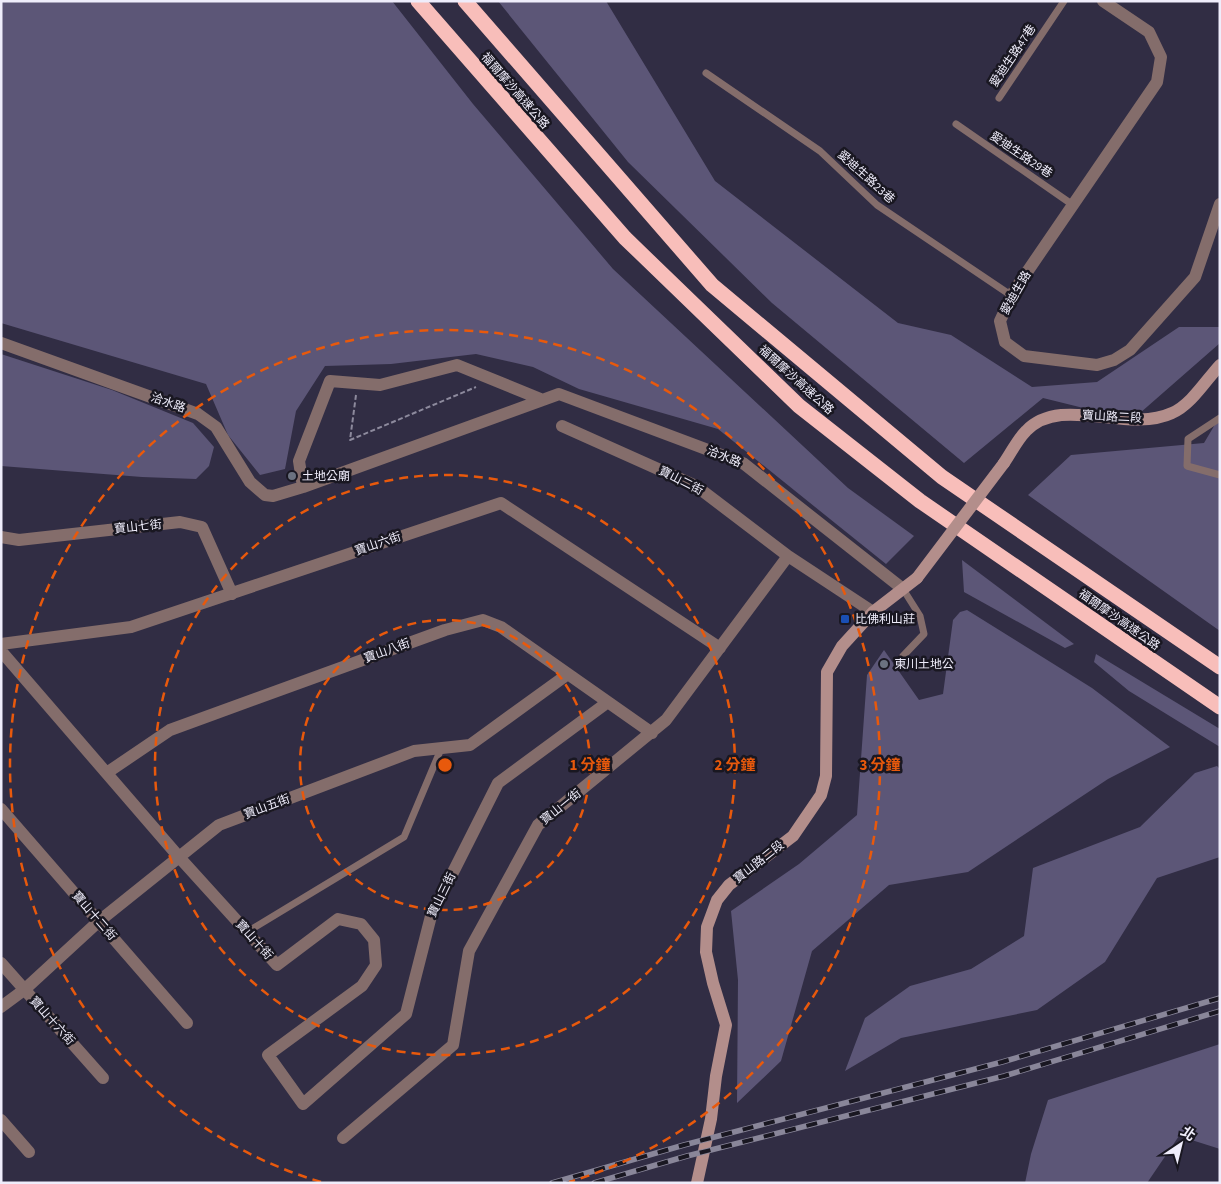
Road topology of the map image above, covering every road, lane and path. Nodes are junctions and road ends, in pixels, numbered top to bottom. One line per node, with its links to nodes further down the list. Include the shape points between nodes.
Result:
1 (418, 1): 32 (highway, 福爾摩沙高速公路, via 625,238 799,406 920,501)
2 (465, 1): 29 (highway, 福爾摩沙高速公路, via 712,285 942,477)
3 (1064, 1): 6 (lane, 愛迪生路47巷)
4 (1103, 1): 9 (street, 愛迪生路, via 1149,32 1161,57 1157,82)
5 (706, 73): 10 (lane, 愛迪生路23巷, via 820,150 877,206)
6 (998, 98)
7 (956, 124): 9 (lane, 愛迪生路29巷)
8 (1220, 204): 10 (street, 愛迪生路, via 1195,277 1130,350 1114,360 1097,365 1024,356 1005,342 1000,322)
9 (1073, 205): 10 (street, 愛迪生路)
10 (1012, 296)
11 (1, 342): 19 (street, 洽水路, via 198,414 216,427 250,482 265,495 273,496)
12 (1220, 365): 22 (street, 寶山路二段, bridge, via 1173,413 1154,419 1060,414 1039,421 1026,432 916,578)
13 (492, 380): 14 (street, 洽水路, via 457,365 380,385); 14 (path, via 350,440); 15 (street, 洽水路)
14 (357, 383): 19 (street, 洽水路, via 330,381 299,461)
15 (543, 400): 19 (street, 洽水路); 22 (street, 洽水路, via 559,394 743,463)
16 (1220, 418): 18 (lane, via 1188,439 1187,466)
17 (562, 426): 21 (street, 寶山二街, via 696,486)
18 (1220, 475)
19 (303, 487)
20 (1, 537): 23 (street, 寶山七街, via 19,540 180,522 202,527)
21 (788, 556): 24 (street); 26 (street, 寶山一街)
22 (903, 589): 24 (street, 寶山路二段); 28 (lane, via 920,616 924,634)
23 (232, 594): 25 (street, 寶山六街, via 131,627); 26 (street, 寶山六街, via 501,503)
24 (873, 612): 49 (street, 寶山路二段, via 842,646 827,672 826,776 821,795 792,836 729,885 716,900 707,927 706,952 712,983 726,1025)
25 (1, 644)
26 (720, 648): 33 (street, 寶山一街, via 666,720)
27 (1, 651): 35 (street, 寶山十街)
28 (903, 656)
29 (1220, 667)
30 (568, 674): 31 (street, 寶山八街); 34 (street, 寶山五街, via 470,745); 35 (street, 寶山八街, via 501,627 483,620 445,630 170,730)
31 (608, 702): 33 (street, 寶山八街); 45 (street, 寶山三街, via 498,783 431,916 406,1014)
32 (1220, 707)
33 (652, 733): 47 (street, 寶山一街, via 538,825 469,951 453,1046)
34 (442, 749): 37 (street, 寶山五街, via 414,751 219,825); 39 (lane, via 404,837)
35 (108, 772): 37 (street, 寶山十街)
36 (1, 809): 38 (street, 寶山十二街)
37 (179, 857): 38 (street, 寶山五街); 39 (street, 寶山十街)
38 (98, 922): 41 (street, 寶山五街); 43 (street, 寶山十二街)
39 (247, 932): 45 (street, 寶山十街, via 277,965 338,919 361,924 374,940 376,965 362,986 268,1055)
40 (1, 963): 41 (street, 寶山十六街)
41 (24, 990): 42 (street, 寶山五街); 44 (street, 寶山十六街)
42 (1, 1007)
43 (187, 1023)
44 (103, 1078)
45 (303, 1104)
46 (1, 1120): 48 (street)
47 (343, 1138)
48 (29, 1152)
49 (697, 1183)

